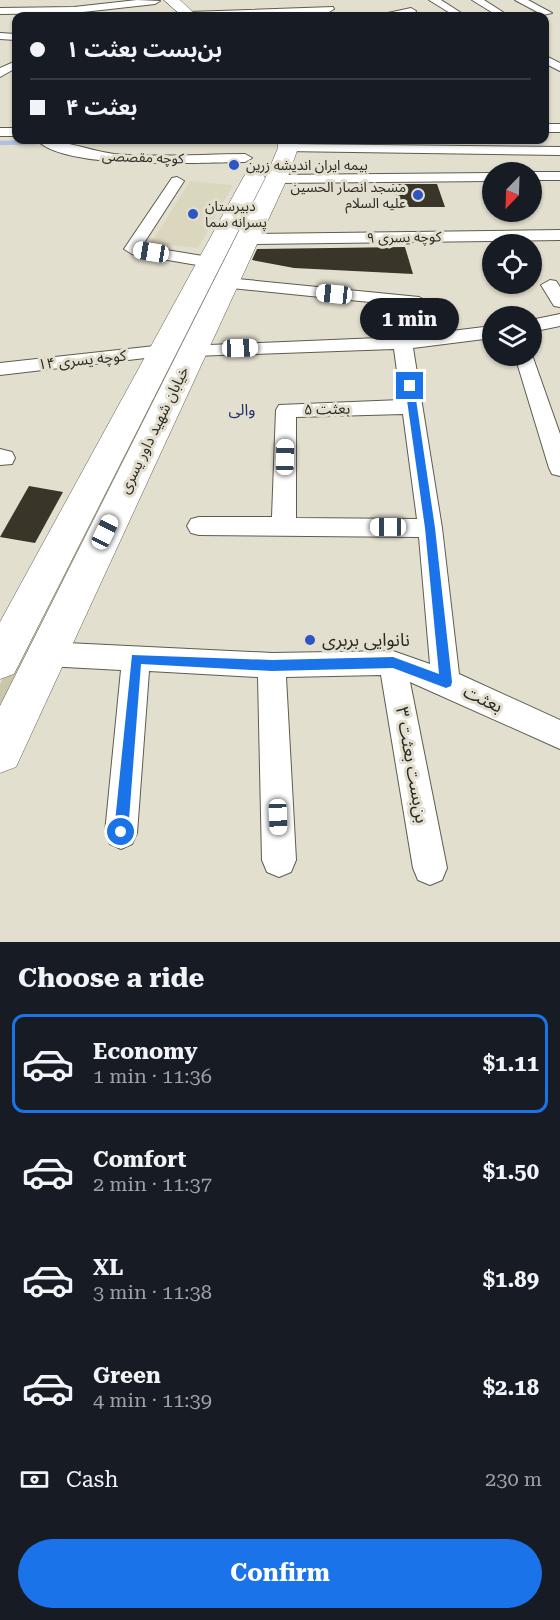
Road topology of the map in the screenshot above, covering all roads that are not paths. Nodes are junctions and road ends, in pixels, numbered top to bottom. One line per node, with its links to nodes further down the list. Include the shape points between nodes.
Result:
1 (160, 0): 7 (street, via 51,12); 8 (main road); 9 (main road)
2 (394, 0): 11 (street)
3 (434, 0): 12 (street)
4 (477, 0): 13 (street)
5 (520, 0): 14 (street)
6 (329, 9): 10 (street)
7 (0, 11)
8 (170, 12)
9 (182, 12)
10 (269, 12)
11 (413, 12)
12 (454, 12)
13 (497, 12)
14 (556, 12)
15 (54, 144): 16 (street, کوچه مقصصی, via 116,158)
16 (271, 146): 17 (street, کوچه مقصصی); 21 (main road, خیابان شهید داور یسری); 25 (main road, خیابان شهید داور یسری, via 253,180)
17 (560, 151)
18 (542, 176): 19 (street)
19 (560, 176)
20 (482, 177): 21 (street)
21 (276, 179): 24 (main road, خیابان شهید داور یسری)
22 (177, 181): 25 (street, via 132,249)
23 (560, 235): 24 (street, کوچه یسری ۹)
24 (248, 239): 25 (main road, خیابان شهید داور یسری)
25 (218, 273): 27 (street); 33 (main road, خیابان شهید داور یسری)
26 (550, 285): 28 (street)
27 (419, 302)
28 (560, 302)
29 (560, 320): 30 (street)
30 (542, 324)
31 (482, 333): 32 (street, کوچه یسری ۱۴)
32 (404, 343): 33 (street, کوچه یسری ۱۴); 36 (street)
33 (178, 351): 35 (street, کوچه یسری ۱۴); 41 (main road, خیابان شهید داور یسری); 43 (main road, خیابان شهید داور یسری)
34 (528, 366): 37 (street)
35 (0, 369)
36 (413, 407): 39 (street, بعثت ۵, via 286,410); 40 (street)
37 (560, 468)
38 (199, 526): 39 (street)
39 (284, 527): 40 (street)
40 (430, 528): 46 (street)
41 (46, 654): 42 (street, بعثت); 48 (main road, خیابان شهید داور یسری)
42 (136, 659): 45 (street, بعثت); 49 (street)
43 (0, 661)
44 (393, 663): 45 (street, بعثت); 46 (street, بعثت); 51 (street, بن‌بست بعثت ۳)
45 (272, 665): 50 (street)
46 (446, 682): 47 (street, بعثت)
47 (560, 735)
48 (0, 752)
49 (121, 832)
50 (279, 860)
51 (430, 868)

